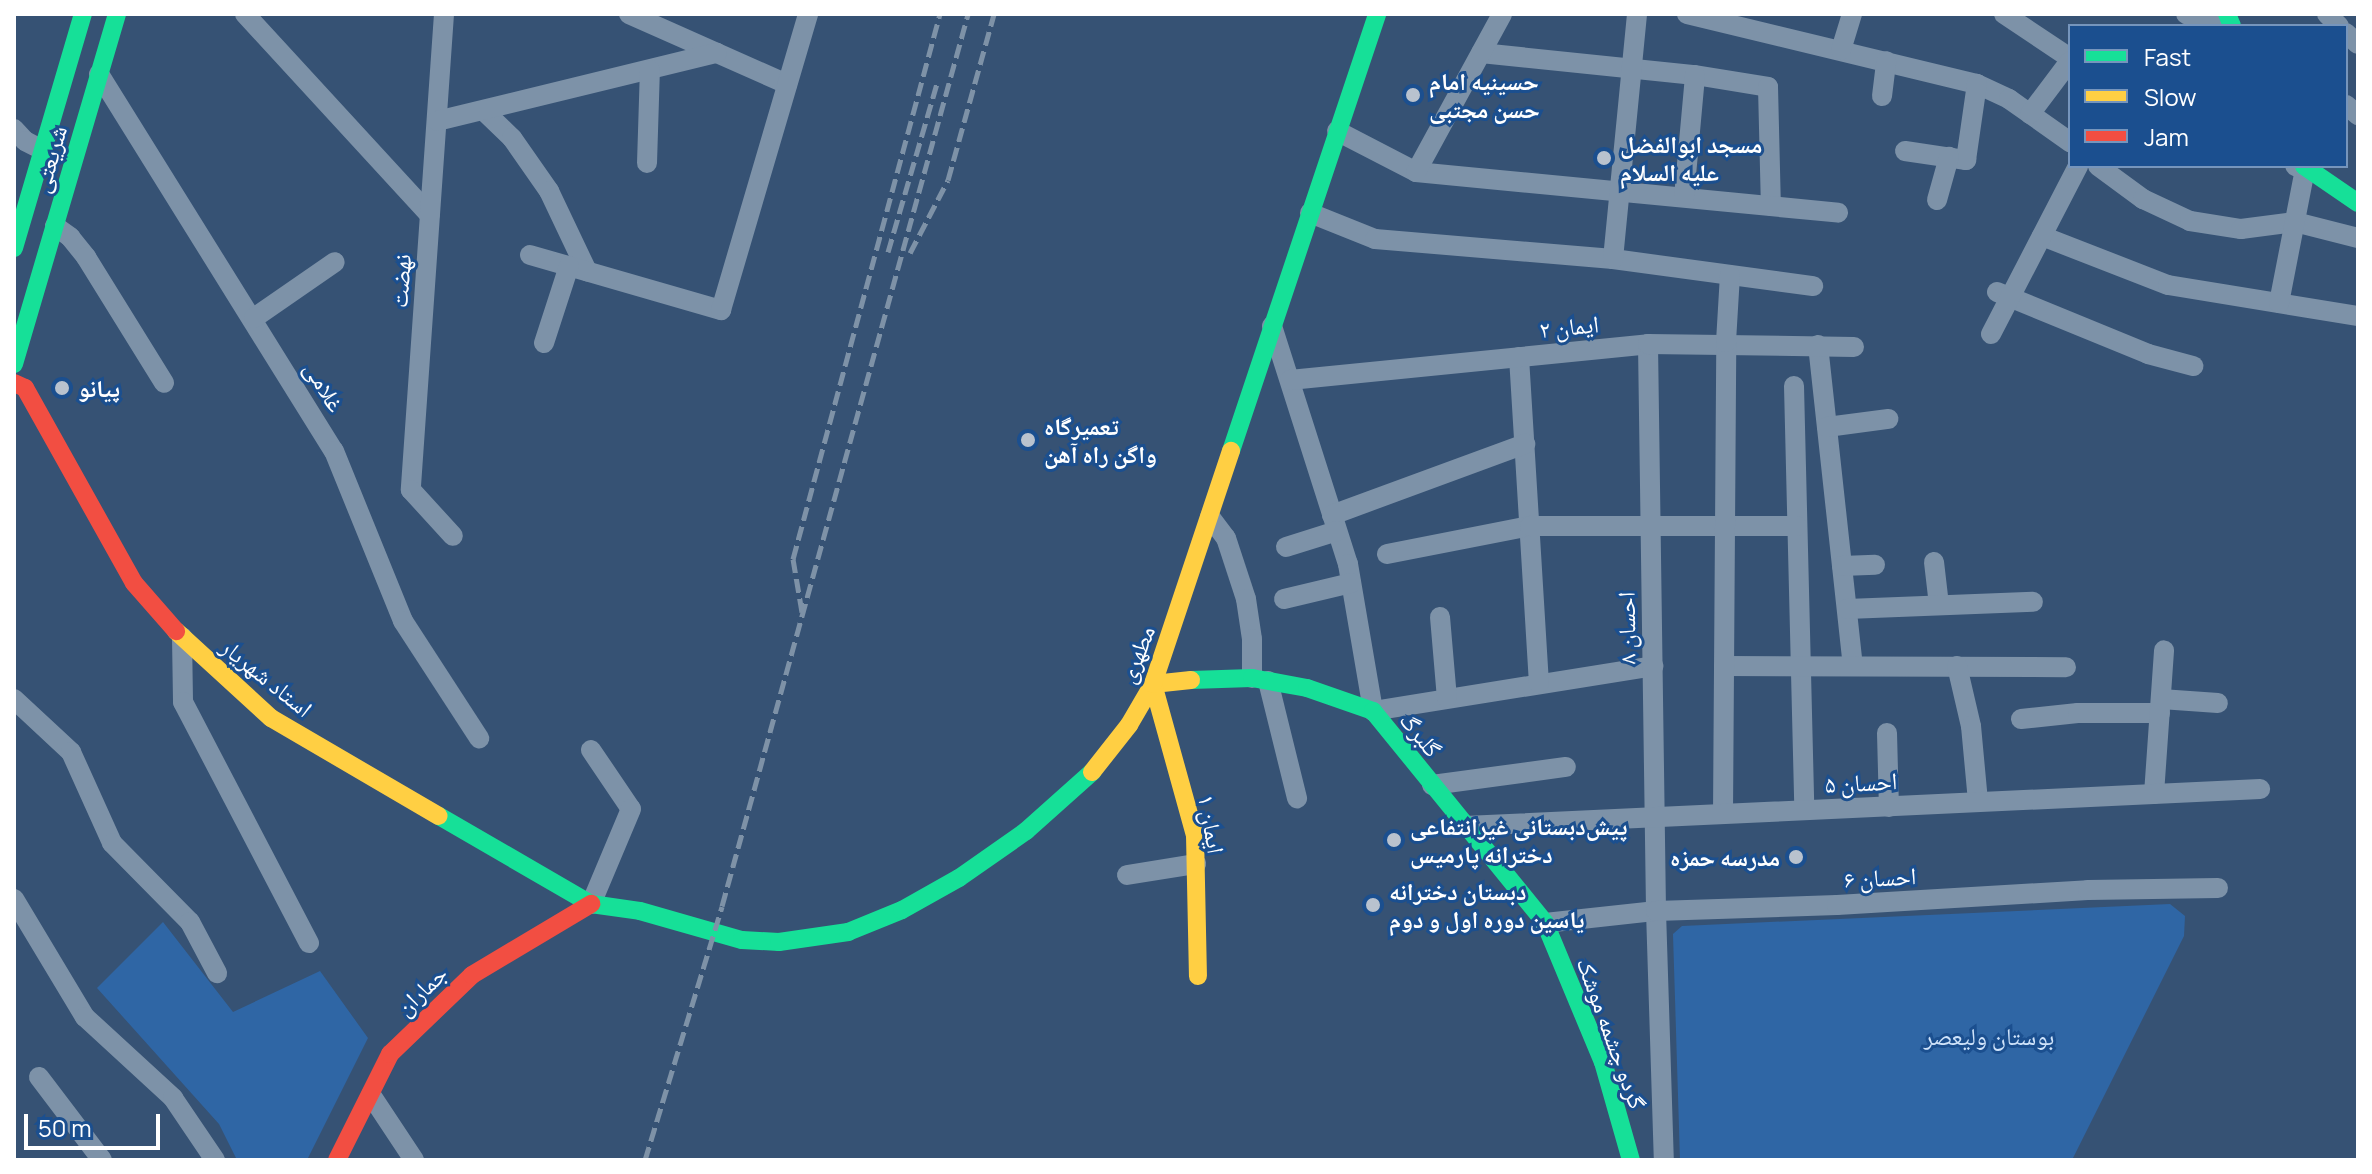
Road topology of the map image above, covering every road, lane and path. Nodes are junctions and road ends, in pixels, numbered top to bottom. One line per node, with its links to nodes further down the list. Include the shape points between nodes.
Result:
1 (117, 14): 23 (street, شریعتی)
2 (245, 14): 50 (street)
3 (444, 14): 30 (street, نهضت)
4 (629, 14): 16 (street)
5 (808, 14): 25 (street)
6 (1377, 14): 32 (street, مطهری)
7 (1502, 14): 17 (street)
8 (1637, 14): 21 (street)
9 (1687, 14): 15 (street)
10 (1852, 14): 15 (street)
11 (2004, 14): 18 (street)
12 (80, 16): 34 (street, شریعتی)
13 (2193, 16): 14 (street)
14 (2214, 24)
15 (1841, 50): 19 (street)
16 (717, 53): 22 (street); 25 (street)
17 (1481, 53): 21 (street); 42 (street)
18 (2068, 59)
19 (1886, 61): 26 (street); 27 (street)
20 (2068, 63): 29 (street)
21 (1632, 68): 24 (street); 43 (street)
22 (650, 70): 28 (street); 37 (street)
23 (99, 74): 52 (street, شریعتی); 65 (street, غلامی)
24 (1695, 75): 44 (street); 47 (street, via 1768,87)
25 (787, 84): 59 (street, via 721,310)
26 (1977, 84): 29 (street); 36 (street, via 1966,160)
27 (1882, 96)
28 (484, 111): 30 (street); 59 (street, via 512,138 549,191)
29 (2030, 114): 33 (street)
30 (437, 121): 50 (street, نهضت)
31 (14, 129): 34 (street)
32 (1337, 131): 42 (street); 48 (street, مطهری)
33 (2068, 141)
34 (43, 150): 55 (street, شریعتی)
35 (1905, 151): 36 (street)
36 (1949, 157): 45 (street)
37 (647, 163)
38 (2077, 168): 53 (street)
39 (2101, 168): 51 (street, via 2143,199 2190,221 2241,229)
40 (2301, 168): 51 (street)
41 (2303, 168): 46 (street)
42 (1416, 172): 43 (street)
43 (1620, 191): 44 (street); 57 (street)
44 (1684, 197): 47 (street)
45 (1937, 200)
46 (2358, 203)
47 (1771, 206): 49 (street)
48 (1310, 213): 57 (street, via 1375,239); 66 (street, مطهری)
49 (1838, 213)
50 (430, 215): 89 (street, نهضت, via 411,490)
51 (2295, 222): 54 (street); 63 (street)
52 (55, 226): 74 (street, شریعتی); 78 (street, via 86,257)
53 (2042, 236): 62 (street); 63 (street, via 2168,285)
54 (2358, 238)
55 (14, 248)
56 (530, 255): 59 (street)
57 (1613, 259): 60 (street)
58 (335, 262): 65 (street)
59 (578, 268): 69 (street)
60 (1730, 275): 61 (street); 68 (street)
61 (1813, 286)
62 (2004, 294): 67 (street); 75 (street, via 2148,354)
63 (2279, 303): 64 (street)
64 (2358, 316)
65 (254, 318): 119 (street, غلامی, via 334,451 403,621)
66 (1272, 326): 76 (street); 83 (street, مطهری)
67 (1991, 334)
68 (1726, 342): 70 (street, ایمان ۲); 71 (street, ایمان ۲); 88 (street)
69 (544, 343)
70 (1648, 344): 73 (street, ایمان ۲); 85 (street, احسان ۸)
71 (1818, 345): 72 (street, ایمان ۲); 81 (street)
72 (1854, 347)
73 (1519, 357): 76 (street, ایمان ۲); 82 (street)
74 (14, 364)
75 (2193, 366)
76 (1290, 380): 84 (street)
77 (14, 383): 101 (street, استاد شهریار, via 25,388 134,583)
78 (164, 383)
79 (1794, 386): 87 (street)
80 (1888, 419): 81 (street)
81 (1827, 427): 94 (street)
82 (1525, 444): 84 (street); 86 (street)
83 (1210, 517): 109 (street, via 1226,538 1246,599); 111 (street, مطهری)
84 (1334, 523): 90 (street); 95 (street)
85 (1651, 524): 86 (street); 88 (street); 103 (street, احسان ۸)
86 (1530, 526): 91 (street); 110 (street)
87 (1797, 526): 88 (street); 105 (street)
88 (1725, 527): 104 (street)
89 (453, 536)
90 (1286, 547)
91 (1387, 554)
92 (1934, 562): 98 (street)
93 (1875, 565): 94 (street)
94 (1842, 566): 99 (street)
95 (1351, 583): 96 (street); 116 (street)
96 (1284, 599)
97 (2033, 602): 98 (street)
98 (1939, 605): 99 (street)
99 (1847, 609): 106 (street)
100 (1440, 617): 112 (street)
101 (182, 637): 136 (street, استاد شهریار, via 271,718); 139 (street, via 183,702)
102 (2164, 650): 115 (street)
103 (1653, 666): 110 (street); 130 (street, احسان ۸)
104 (1724, 666): 105 (street); 129 (street)
105 (1800, 666): 106 (street); 128 (street)
106 (1853, 666): 107 (street)
107 (1957, 666): 108 (street); 126 (street, via 1971,726)
108 (2066, 667)
109 (1260, 680): 111 (street, گلبرگ, via 1229,676); 116 (street, گلبرگ, via 1307,688); 125 (street)
110 (1539, 683): 112 (street)
111 (1153, 684): 132 (street, ایمان ۱, via 1195,835); 136 (street, مطهری, via 1094,770 1026,831 959,878 848,932 779,942 742,940 640,911)
112 (1447, 698): 116 (street)
113 (14, 699): 140 (street, via 71,752 112,843 190,922)
114 (2218, 703): 115 (street)
115 (2161, 706): 117 (street); 124 (street)
116 (1373, 711): 122 (street, گلبرگ)
117 (2021, 719)
118 (1887, 733): 127 (street)
119 (479, 738)
120 (591, 750): 136 (street, via 631,809)
121 (1566, 767): 122 (street)
122 (1432, 785): 131 (street, گلبرگ)
123 (2260, 789): 124 (street, احسان ۵)
124 (2154, 794): 126 (street, احسان ۵)
125 (1297, 798)
126 (1978, 802): 127 (street, احسان ۵)
127 (1889, 807): 128 (street, احسان ۵)
128 (1804, 810): 129 (street, احسان ۵)
129 (1723, 814): 130 (street, احسان ۵)
130 (1655, 817): 131 (street, احسان ۵); 137 (street, احسان ۸)
131 (1465, 826): 138 (street, گلبرگ)
132 (1196, 864): 133 (street); 141 (street, ایمان ۱)
133 (1127, 875)
134 (2218, 888): 137 (street, احسان ۶)
135 (14, 899): 145 (street, via 85,1017 173,1098)
136 (591, 904): 143 (street, جماران, via 472,975 390,1054)
137 (1656, 911): 138 (street, احسان ۶); 149 (street, احسان ۸)
138 (1545, 923): 148 (street, گردو چشمه موشک, via 1603,1062)
139 (309, 943)
140 (217, 973)
141 (1198, 976)
142 (39, 1077): 144 (street)
143 (371, 1095): 146 (street, جماران); 147 (street)
144 (102, 1160)
145 (215, 1160)
146 (337, 1160)
147 (414, 1160)
148 (1631, 1160)
149 (1664, 1160)

